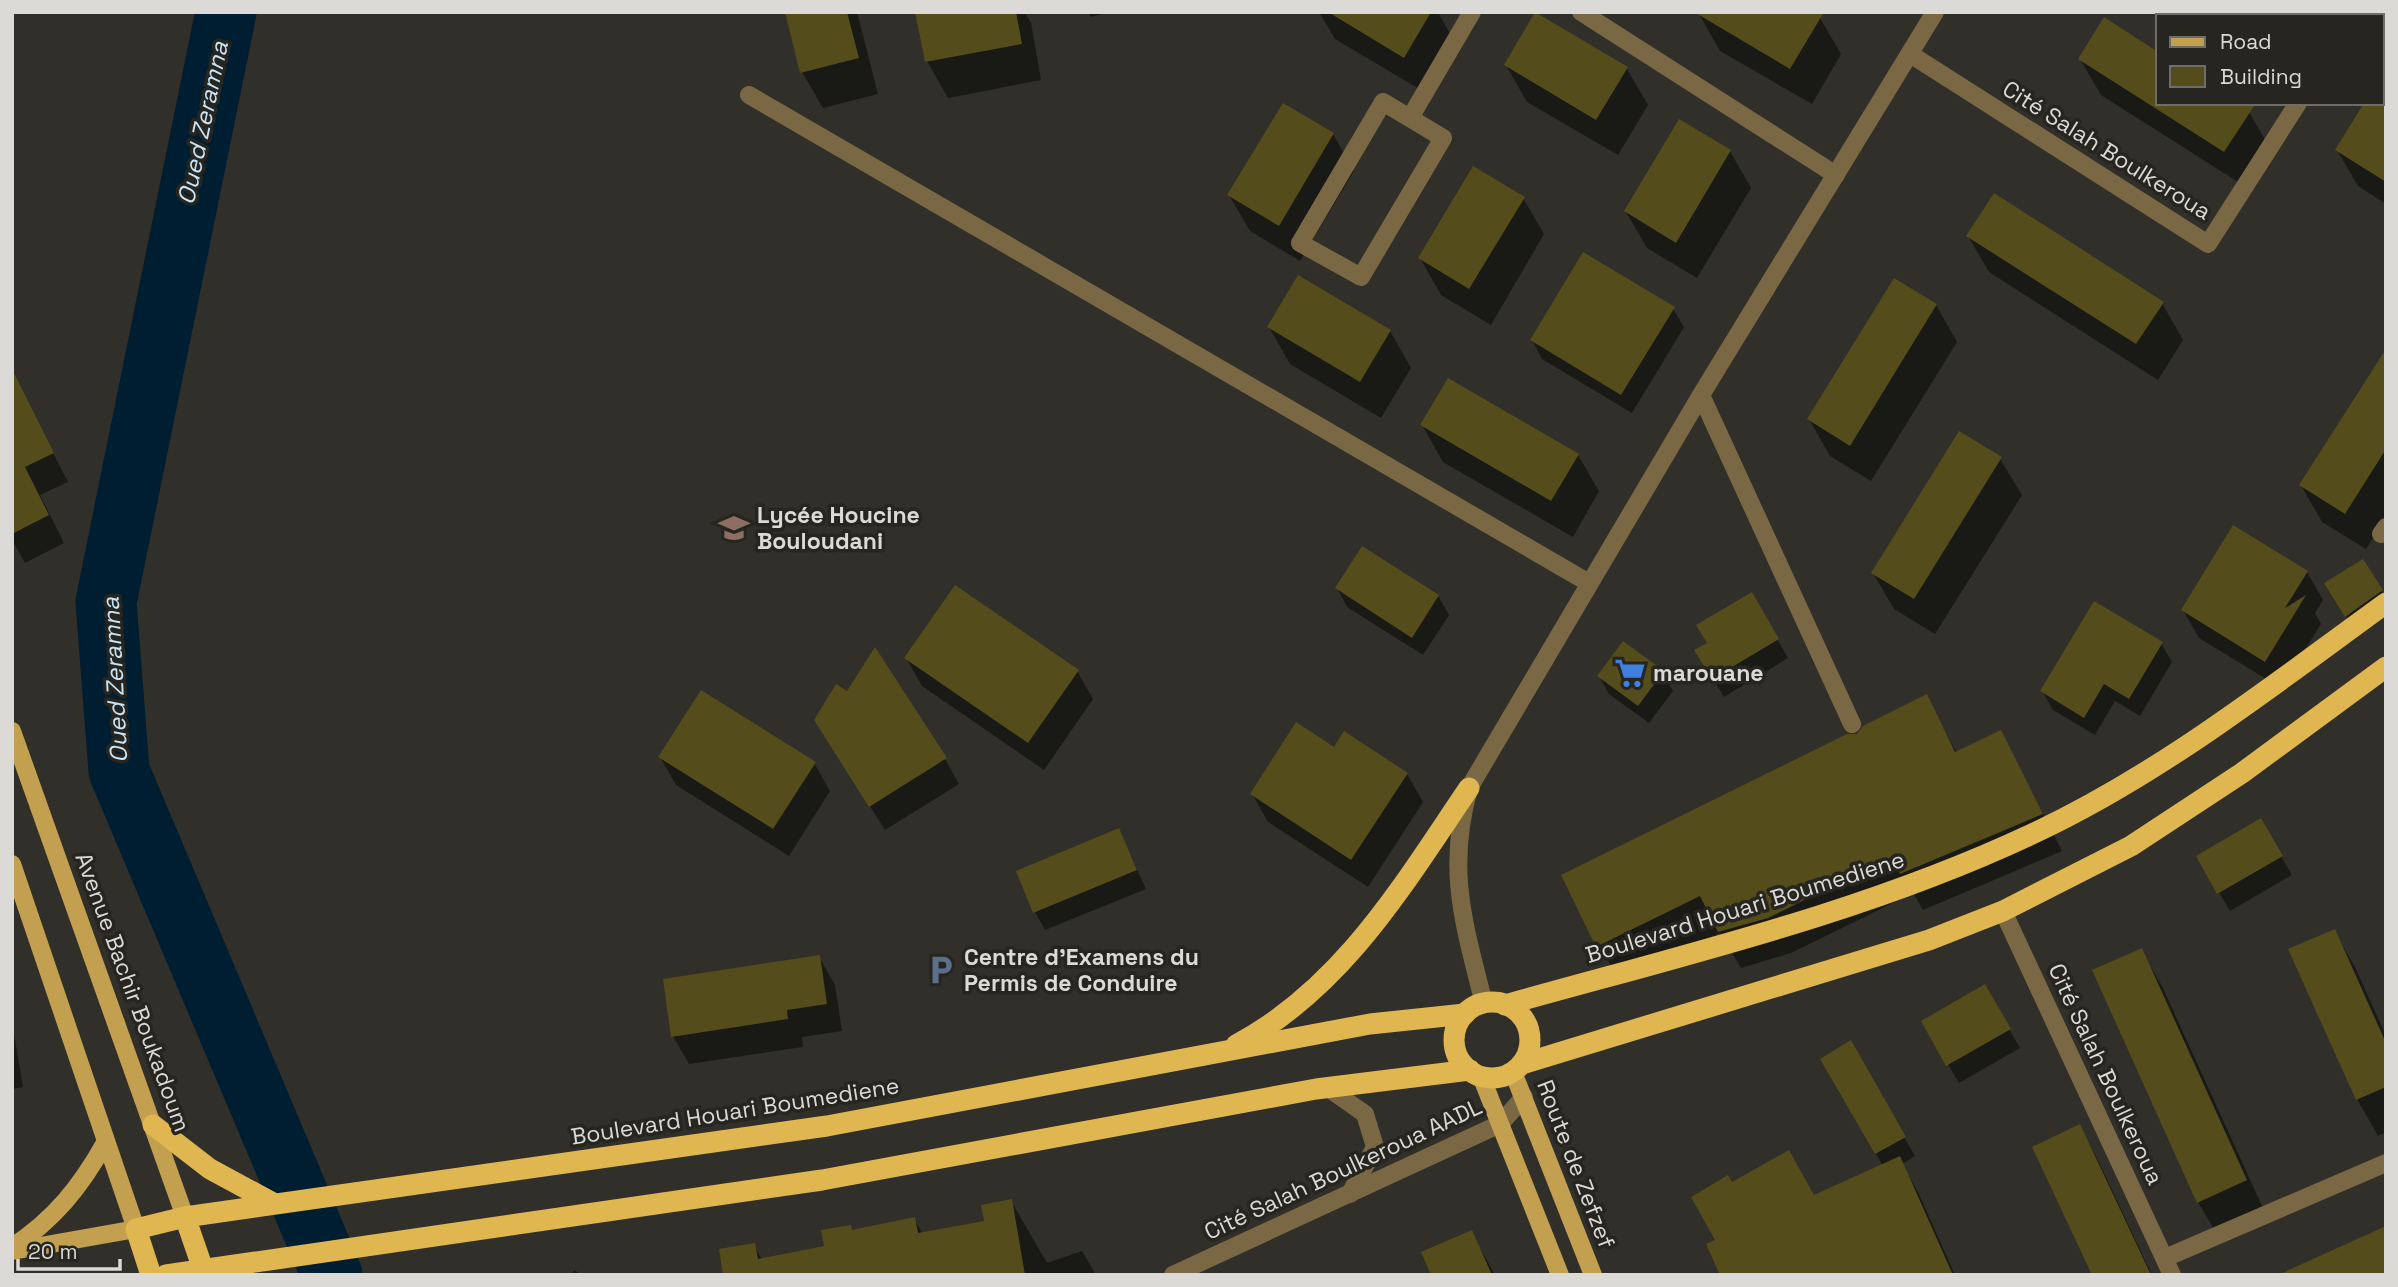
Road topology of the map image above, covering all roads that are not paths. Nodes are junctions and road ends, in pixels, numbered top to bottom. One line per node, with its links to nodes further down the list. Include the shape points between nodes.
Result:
1 (1472, 12): 7 (street)
2 (1581, 12): 8 (street)
3 (1936, 12): 4 (street)
4 (1910, 54): 6 (street, Cité Salah Boulkeroua, via 2208,244); 8 (street)
5 (749, 94): 10 (street)
6 (2297, 105)
7 (1410, 118): 7 (street, via 1383,102 1300,243 1361,276 1443,138)
8 (1836, 175): 9 (street)
9 (1701, 395): 10 (street); 13 (street)
10 (1589, 583): 15 (street)
11 (2386, 603): 18 (highway, Boulevard Houari Boumediene, via 2145,771 2035,833 1855,906)
12 (2386, 667): 17 (highway, via 2131,846)
13 (1852, 724)
14 (12, 732): 25 (main road, Avenue Bachir Boukadoum)
15 (1469, 788): 18 (street, via 1460,822 1457,878 1461,914); 19 (highway, via 1358,946 1304,999)
16 (12, 864): 26 (main road)
17 (2003, 911): 20 (highway, via 1929,940); 33 (street, Cité Salah Boulkeroua)
18 (1485, 1007): 19 (highway, Boulevard Houari Boumediene); 20 (highway, via 1524,1019 1528,1054); 21 (highway, via 1457,1024 1455,1050)
19 (1220, 1054): 29 (highway, Boulevard Houari Boumediene, via 827,1126)
20 (1517, 1068): 21 (highway, via 1492,1078); 23 (main road, Route de Zefzef)
21 (1476, 1073): 22 (highway); 24 (main road)
22 (1328, 1088): 28 (street, via 1365,1114 1375,1147); 34 (highway, via 822,1180 399,1242)
23 (1524, 1097): 24 (street, Cité Salah Boulkeroua AADL); 40 (main road, Route de Zefzef)
24 (1500, 1124): 28 (street, Cité Salah Boulkeroua AADL); 39 (main road)
25 (153, 1125): 29 (highway, via 210,1169); 30 (main road, Avenue Bachir Boukadoum)
26 (106, 1143): 31 (main road); 32 (main road, via 64,1205)
27 (2386, 1163): 33 (street)
28 (1349, 1194): 38 (street, Cité Salah Boulkeroua AADL)
29 (274, 1203): 30 (highway, Boulevard Houari Boumediene)
30 (186, 1217): 31 (highway, Boulevard Houari Boumediene); 35 (highway, Avenue Bachir Boukadoum)
31 (136, 1229): 32 (main road, Boulevard Houari Boumediene); 36 (highway)
32 (12, 1249)
33 (2165, 1258): 41 (street, Cité Salah Boulkeroua)
34 (279, 1267): 35 (highway)
35 (204, 1273): 37 (highway)
36 (151, 1275)
37 (166, 1275)
38 (1173, 1275)
39 (1560, 1275)
40 (1593, 1275)
41 (2172, 1275)

